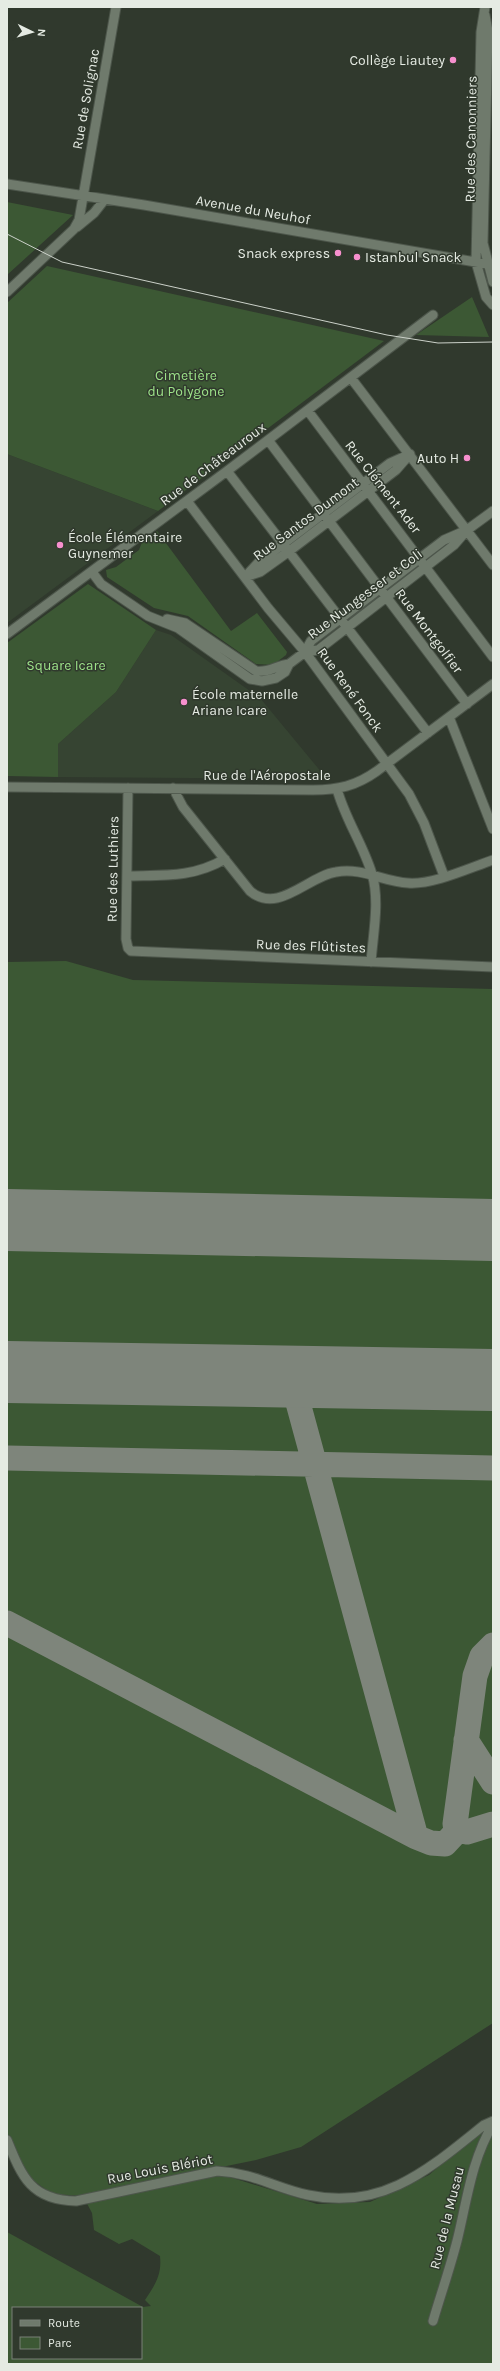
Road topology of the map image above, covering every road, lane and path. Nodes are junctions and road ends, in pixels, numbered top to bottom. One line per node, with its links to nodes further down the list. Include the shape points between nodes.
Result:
1 (116, 7): 4 (street, Rue de Solignac)
2 (485, 11): 7 (street, Rue des Canonniers, via 481,32); 8 (street, Rue des Canonniers, via 488,31 483,243)
3 (7, 184): 4 (street, Avenue du Neuhof)
4 (84, 196): 5 (street, Avenue du Neuhof); 6 (street, Rue de Solignac)
5 (105, 199): 6 (street, via 94,213); 7 (street, Avenue du Neuhof)
6 (74, 230): 10 (street)
7 (476, 262): 8 (street, Avenue du Neuhof); 11 (street, Rue des Canonniers, via 484,292)
8 (490, 264): 9 (street, Rue des Canonniers)
9 (493, 282)
10 (7, 292)
11 (493, 305)
12 (433, 315): 13 (street, Rue de Châteauroux)
13 (351, 378): 14 (street, Rue de Châteauroux); 16 (street)
14 (308, 411): 15 (street, Rue de Châteauroux); 18 (street, Rue Clément Ader)
15 (268, 440): 17 (street, Rue de Châteauroux); 21 (street, Rue Montgolfier)
16 (410, 454): 18 (street, Rue Santos Dumont, via 390,464); 22 (street)
17 (227, 472): 19 (street, Rue de Châteauroux); 23 (street)
18 (366, 488): 21 (street, Rue Santos Dumont); 25 (street, Rue Clément Ader)
19 (187, 501): 27 (street, Rue de Châteauroux); 28 (street, Rue René Fonck)
20 (493, 511): 22 (street, Rue Nungesser et Coli)
21 (326, 517): 23 (street, Rue Santos Dumont); 24 (street, Rue Santos Dumont); 29 (street, Rue Montgolfier)
22 (467, 530): 25 (street, Rue Nungesser et Coli, via 454,545); 26 (street)
23 (282, 544): 24 (street); 28 (street, Rue Santos Dumont)
24 (288, 552): 28 (street, Rue Santos Dumont, via 260,572); 30 (street)
25 (423, 562): 29 (street, Rue Nungesser et Coli); 33 (street, Rue Clément Ader)
26 (493, 565)
27 (92, 572): 31 (street, Rue de Châteauroux); 32 (street, Rue Nungesser et Coli, via 101,584 148,616 185,623 256,671 268,671 289,664)
28 (245, 577): 32 (street, Rue René Fonck)
29 (383, 593): 30 (street, Rue Nungesser et Coli); 35 (street, Rue Montgolfier)
30 (342, 623): 32 (street, Rue Nungesser et Coli, via 318,650); 37 (street)
31 (7, 634)
32 (305, 652): 38 (street, Rue René Fonck)
33 (493, 657)
34 (493, 684): 35 (street, Rue de l'Aéropostale)
35 (467, 704): 36 (street, Rue de l'Aéropostale)
36 (449, 717): 37 (street, Rue de l'Aéropostale); 43 (street)
37 (428, 733): 38 (street, Rue de l'Aéropostale)
38 (387, 764): 42 (street, Rue de l'Aéropostale, via 359,783); 48 (street, Rue René Fonck, via 414,801)
39 (7, 787): 40 (street, Rue de l'Aéropostale)
40 (128, 788): 41 (street, Rue de l'Aéropostale); 47 (street, Rue des Luthiers)
41 (173, 788): 42 (street, Rue de l'Aéropostale); 44 (street, via 183,807)
42 (337, 789): 46 (street)
43 (493, 829)
44 (225, 859): 46 (street, via 250,891 258,897 269,899 284,896 331,873 348,871); 47 (street, via 192,873)
45 (493, 860): 48 (street)
46 (372, 874): 48 (street, via 410,883); 50 (street, via 375,887 375,914)
47 (127, 876): 49 (street, Rue des Luthiers, via 126,939)
48 (444, 876)
49 (129, 950): 50 (street, Rue des Flûtistes, via 141,953)
50 (371, 962): 51 (street, Rue des Flûtistes)
51 (493, 967)
52 (493, 2121): 54 (street, Rue Louis Blériot, via 484,2125 430,2168 397,2187 366,2198 336,2199 307,2195 239,2172 218,2171 76,2201 59,2200 44,2194 24,2178)
53 (493, 2124): 55 (street, Rue de la Musau, via 484,2138 472,2172 457,2240)
54 (7, 2140)
55 (433, 2321)

